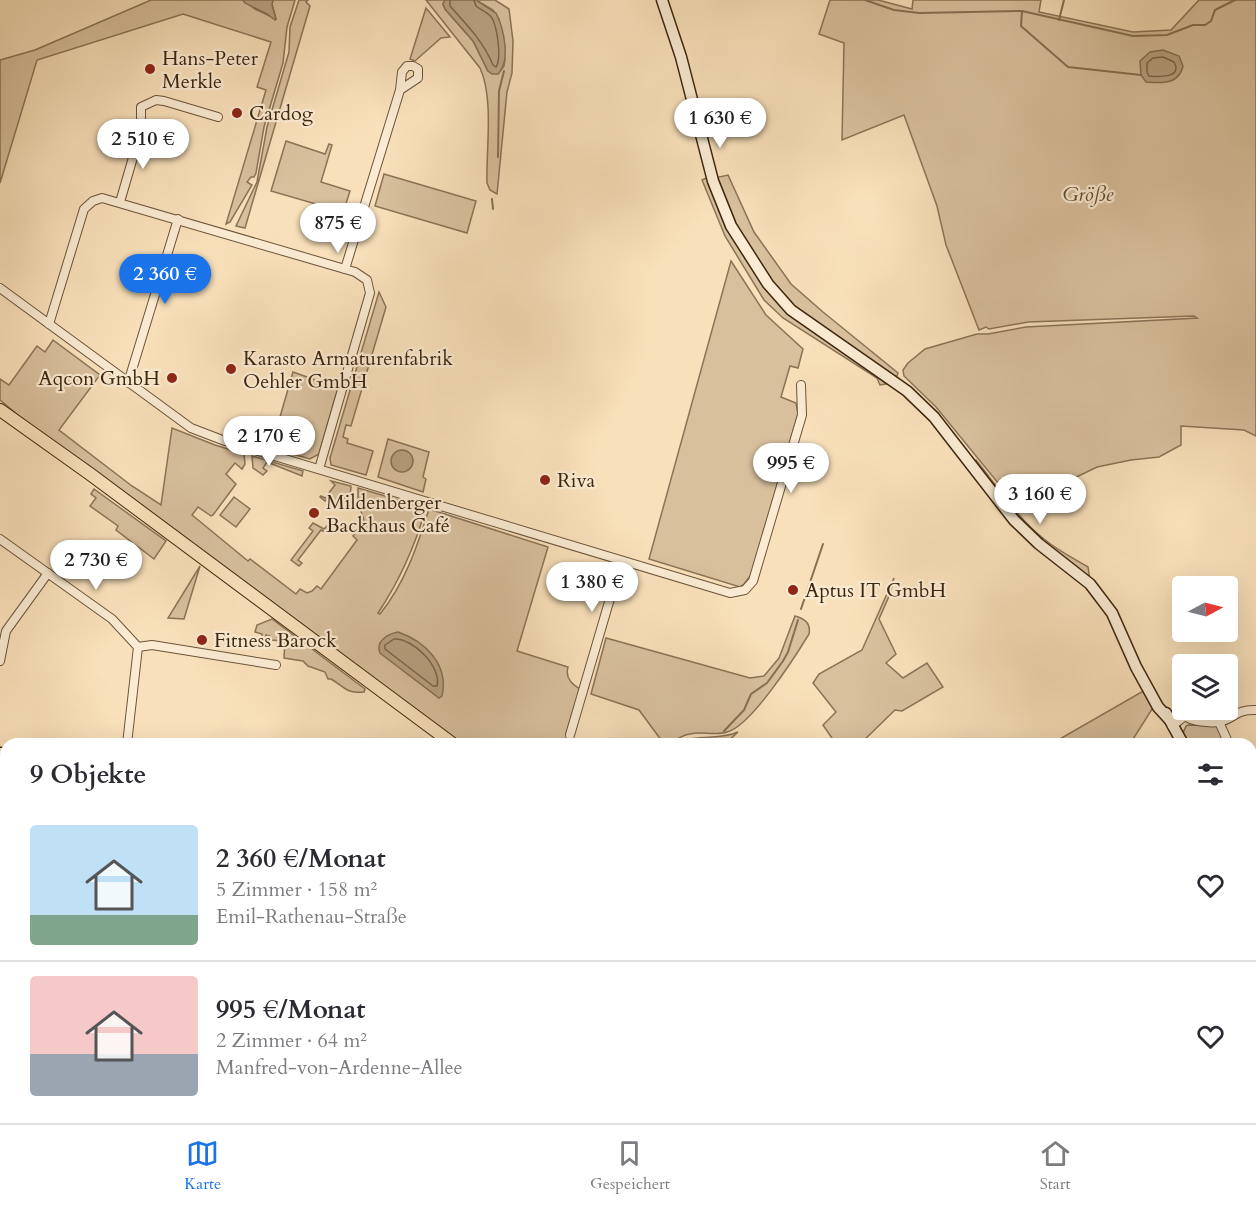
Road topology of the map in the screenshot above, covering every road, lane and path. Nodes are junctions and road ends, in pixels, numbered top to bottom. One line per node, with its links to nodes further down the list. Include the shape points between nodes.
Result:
1 (662, 0): 23 (street, via 713,181 731,226 768,285 791,310 907,391 934,417 1014,520 1103,598 1136,667)
2 (400, 90): 6 (street)
3 (218, 117): 4 (street, via 164,101 141,107 141,130)
4 (120, 202): 5 (street); 8 (street, via 102,198 84,210)
5 (178, 219): 6 (street); 9 (street)
6 (345, 269): 14 (street, via 364,277 370,293)
7 (0, 288): 8 (street)
8 (49, 324): 9 (street)
9 (128, 383): 14 (street, via 191,428)
10 (801, 385): 16 (street, via 802,415 749,587 730,593)
11 (0, 403): 13 (main road)
12 (0, 410): 13 (main road)
13 (31, 430): 26 (main road)
14 (319, 469): 16 (street)
15 (0, 539): 17 (street)
16 (621, 561): 24 (street)
17 (48, 573): 18 (street, via 112,619); 19 (street, via 6,631)
18 (138, 648): 20 (street, via 152,645); 25 (street)
19 (0, 661)
20 (276, 665)
21 (1256, 710): 22 (street, via 1239,712)
22 (1220, 722): 23 (street, via 1190,720 1185,716); 28 (street)
23 (1171, 723): 27 (street)
24 (570, 735)
25 (127, 738)
26 (445, 738)
27 (1180, 738)
28 (1227, 738)

